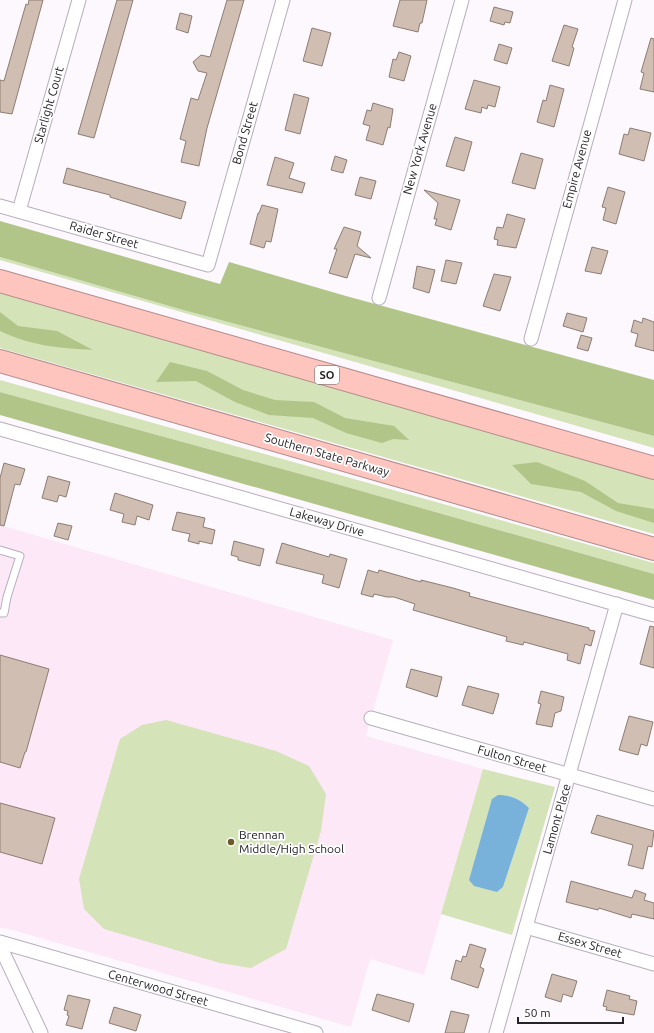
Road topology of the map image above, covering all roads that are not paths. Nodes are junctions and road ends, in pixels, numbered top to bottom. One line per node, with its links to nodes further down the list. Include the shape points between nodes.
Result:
1 (79, 0): 6 (street, Starlight Court)
2 (283, 0): 7 (street, Bond Street)
3 (462, 0): 9 (street, New York Avenue)
4 (625, 0): 10 (street, Empire Avenue)
5 (0, 206): 6 (street, Raider Street)
6 (19, 211): 7 (street, Raider Street)
7 (208, 265)
8 (0, 281): 13 (highway, SO)
9 (379, 298)
10 (531, 339)
11 (0, 361): 14 (highway, Southern State Parkway)
12 (0, 429): 16 (street, Lakeway Drive)
13 (654, 468)
14 (654, 549)
15 (0, 550): 17 (lane, via 20,556 4,613)
16 (616, 604): 18 (street, Lakeway Drive); 20 (street, Lamont Place)
17 (0, 613)
18 (654, 614)
19 (371, 718): 20 (street, Fulton Street)
20 (570, 775): 21 (street, Fulton Street); 22 (street, Lamont Place)
21 (654, 799)
22 (526, 927): 25 (street, Essex Street); 28 (street, Lamont Place)
23 (0, 942): 27 (street, Centerwood Street)
24 (0, 946): 26 (street)
25 (654, 964)
26 (41, 1033)
27 (316, 1033)
28 (496, 1033)

